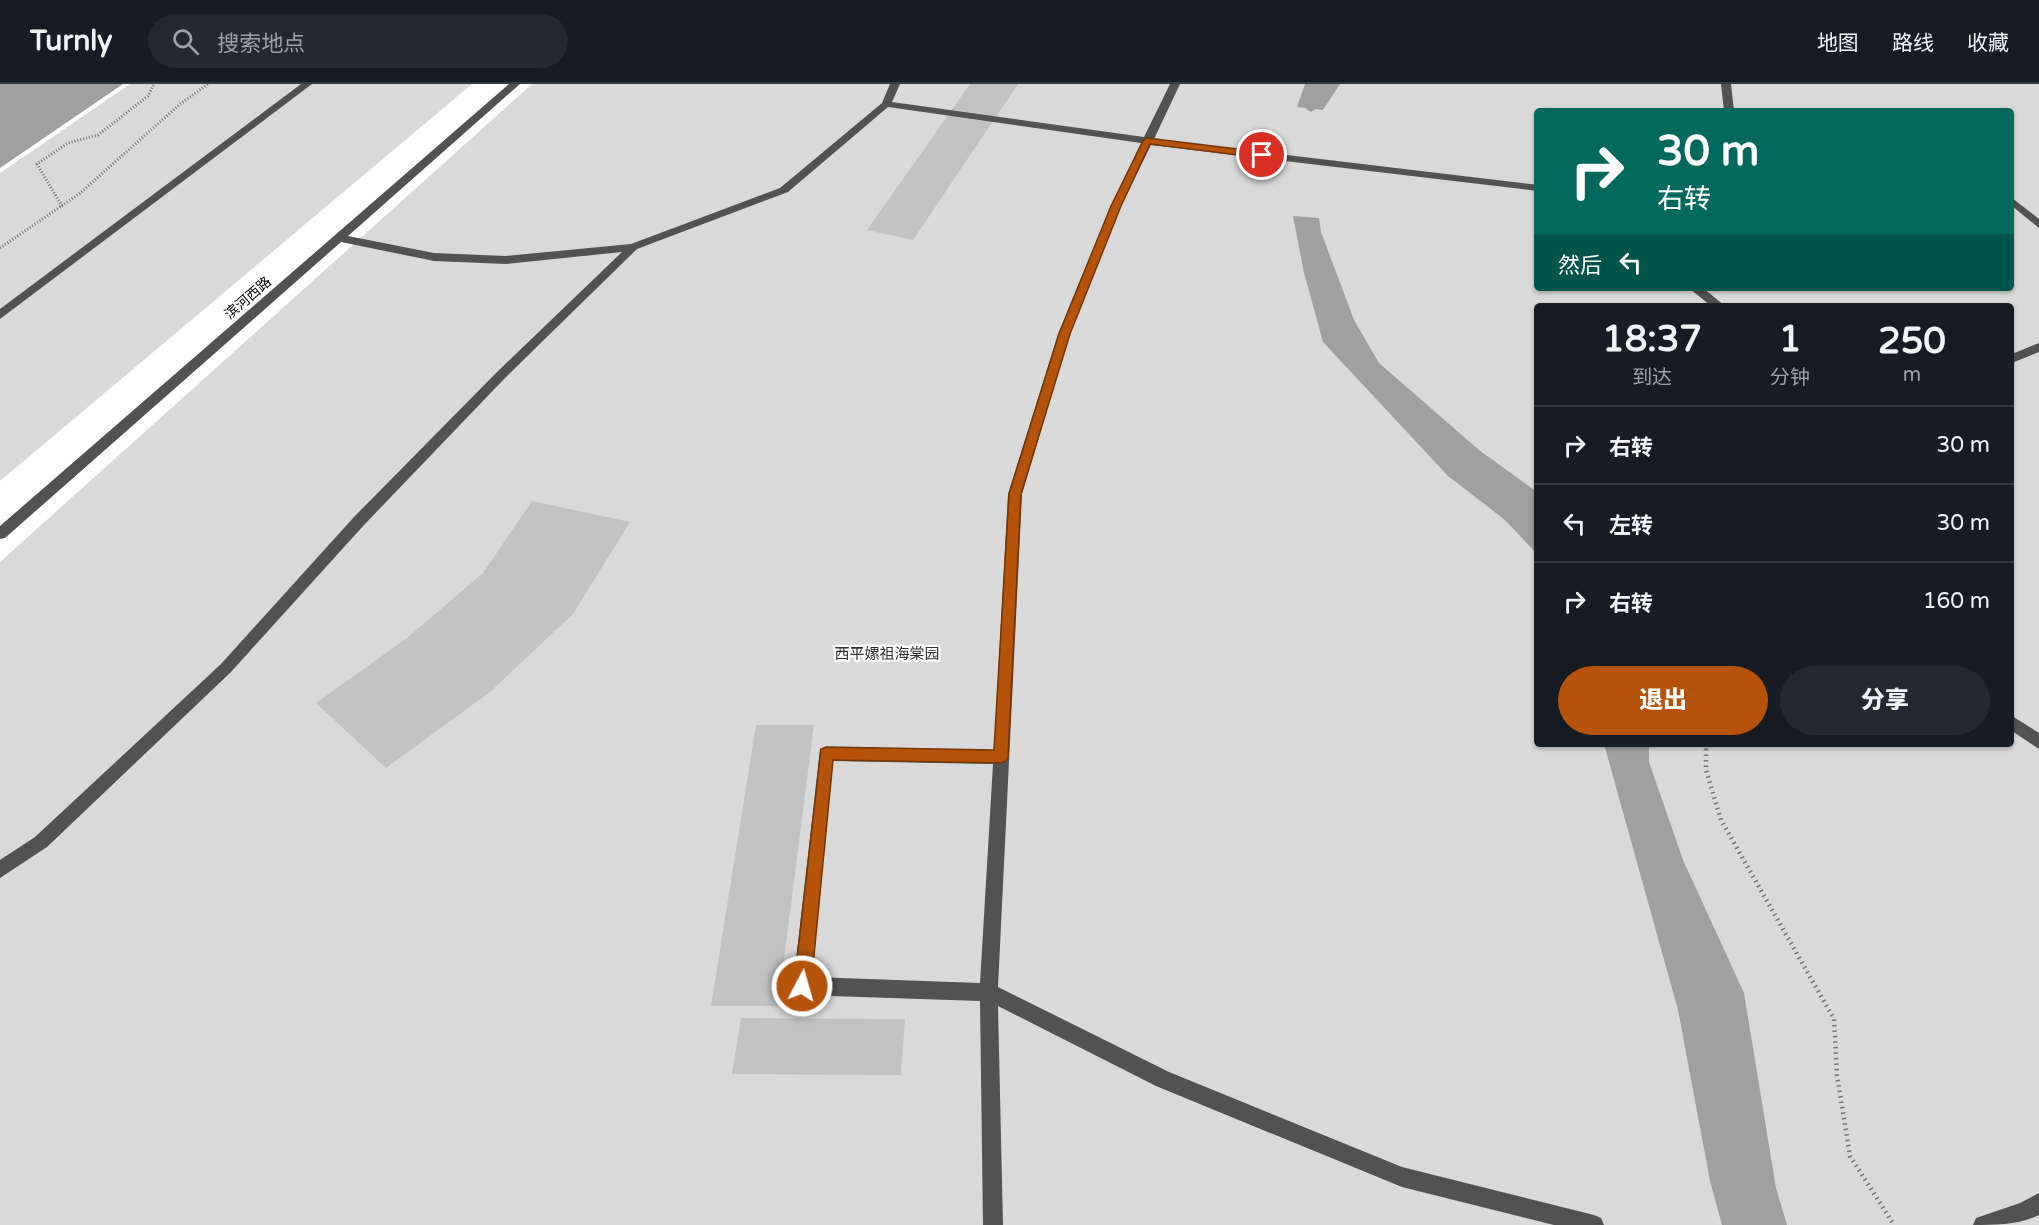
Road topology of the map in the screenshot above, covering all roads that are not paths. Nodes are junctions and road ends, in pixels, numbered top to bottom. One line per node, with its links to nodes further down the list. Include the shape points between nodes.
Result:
1 (307, 84): 16 (street)
2 (515, 84): 12 (street, 滨河西路)
3 (895, 84): 6 (street)
4 (1175, 84): 8 (street)
5 (1726, 84): 7 (street)
6 (886, 104): 8 (street); 13 (street, via 784,190)
7 (1729, 108)
8 (1147, 141): 9 (street); 22 (street, via 1064,334 1015,494)
9 (1534, 188)
10 (2014, 203): 11 (street)
11 (2039, 225)
12 (339, 238): 13 (street, via 434,257 506,260); 19 (street, 滨河西路)
13 (633, 247): 23 (street, via 376,504 226,668 40,842)
14 (1699, 291): 15 (street)
15 (1715, 303)
16 (0, 315)
17 (2039, 347): 18 (street)
18 (2014, 358)
19 (0, 534)
20 (2014, 724): 21 (street)
21 (2039, 742)
22 (1001, 757): 24 (street); 24 (street, via 826,754 802,986)
23 (0, 870)
24 (989, 992): 26 (street); 27 (street, via 1163,1079 1402,1177)
25 (2039, 1203): 28 (street, via 2025,1212)
26 (993, 1225)
27 (1594, 1225)
28 (1983, 1225)

